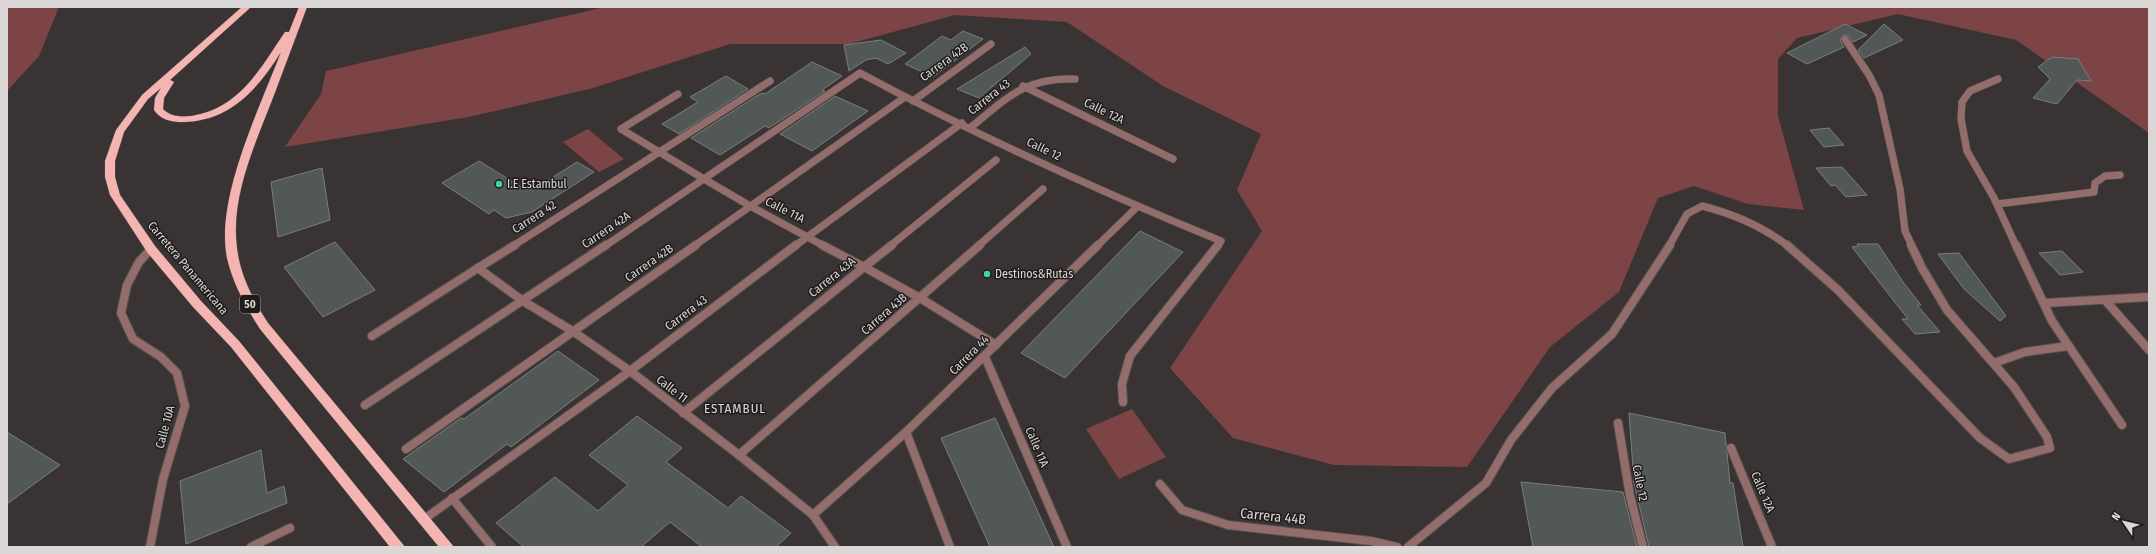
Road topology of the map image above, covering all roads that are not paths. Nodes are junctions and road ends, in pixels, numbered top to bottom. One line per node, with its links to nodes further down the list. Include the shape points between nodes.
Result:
1 (247, 7): 5 (highway, Carretera Panamericana)
2 (301, 12): 5 (highway, via 251,87 230,106 199,118 176,120 164,117 158,111 160,93); 53 (highway, 50, via 233,200 231,246 237,272 244,292 264,326)
3 (1845, 39): 39 (street, via 1869,74 1879,95 1900,189 1905,231 1922,268 1947,310)
4 (991, 44): 13 (street, Carrera 42B)
5 (193, 54): 25 (highway, Carretera Panamericana, via 145,97 132,113 119,132 110,161 110,177 115,195)
6 (860, 73): 12 (street, Calle 12); 19 (street, Carrera 42A)
7 (1075, 78): 10 (street, via 1049,78)
8 (1998, 79): 21 (street, via 1970,91 1962,102 1961,119 1967,151)
9 (770, 81): 15 (street, Carrera 42)
10 (1023, 86): 14 (street, Carrera 43); 16 (street, Calle 12A)
11 (678, 94): 15 (street, Calle 11A, via 621,129)
12 (905, 97): 13 (street, Calle 12); 22 (street, Carrera 42B)
13 (913, 101): 14 (street, Calle 12)
14 (966, 126): 23 (street, Calle 12); 24 (street, Carrera 43)
15 (658, 151): 19 (street, Calle 11A); 27 (street, Carrera 42)
16 (1173, 159)
17 (996, 160): 26 (street, Carrera 43A)
18 (2120, 175): 21 (street, via 2105,176 2095,183 2094,192)
19 (704, 179): 22 (street, Calle 11A); 31 (street, Carrera 42A)
20 (1043, 190): 29 (street, Carrera 43B)
21 (1997, 204): 32 (street)
22 (752, 207): 24 (street, Calle 11A); 33 (street, Carrera 42B)
23 (1137, 207): 35 (street, Carrera 44); 41 (street, Calle 12, via 1221,241 1130,356 1122,384)
24 (809, 236): 26 (street, Calle 11A); 40 (street, Carrera 43)
25 (151, 249): 55 (street, Calle 10A, via 139,262 127,285 121,313 133,339 161,357 177,373 185,406 163,479); 57 (highway, Carretera Panamericana, via 235,344)
26 (864, 267): 29 (street, Calle 11A); 43 (street, Carrera 43A)
27 (478, 268): 31 (street, Calle 11); 34 (street, Carrera 42)
28 (2149, 297): 30 (street)
29 (920, 298): 35 (street, Calle 11A); 49 (street, Carrera 43B)
30 (2105, 300): 32 (street); 37 (street)
31 (523, 301): 33 (street, Calle 11); 42 (street, Carrera 42A)
32 (2045, 303): 36 (street, via 2052,321)
33 (574, 332): 40 (street, Calle 11); 48 (street, Carrera 42B)
34 (372, 336)
35 (996, 345): 38 (street, Carrera 44)
36 (2068, 346): 39 (street, via 2025,352); 45 (street)
37 (2149, 350)
38 (986, 357): 46 (street, Carrera 44); 62 (street, Calle 11A)
39 (1994, 363): 64 (street, via 2039,424 2050,448 2009,459 1980,438 1811,262 1778,236 1757,224 1738,215 1702,206 1687,214 1665,253 1612,334 1552,388 1511,440 1486,483)
40 (630, 371): 43 (street, Calle 11); 51 (street, Carrera 43)
41 (1123, 402)
42 (365, 405)
43 (683, 413): 49 (street, Calle 11)
44 (1618, 422): 65 (street, Calle 12, via 1630,496)
45 (2122, 425)
46 (906, 432): 52 (street, Carrera 44); 61 (street)
47 (1731, 448): 66 (street, Calle 12A)
48 (406, 449)
49 (739, 455): 52 (street, Calle 11)
50 (1160, 484): 63 (street, Carrera 44B, via 1182,510 1228,525 1371,541)
51 (452, 498): 53 (street, Carrera 43); 59 (street)
52 (813, 515): 60 (street, Calle 11)
53 (423, 520): 58 (highway, 50)
54 (290, 528): 56 (street)
55 (150, 547)
56 (252, 547)
57 (398, 547)
58 (447, 547)
59 (492, 547)
60 (835, 547)
61 (950, 547)
62 (1067, 547)
63 (1397, 547)
64 (1408, 547)
65 (1643, 547)
66 (1772, 547)

